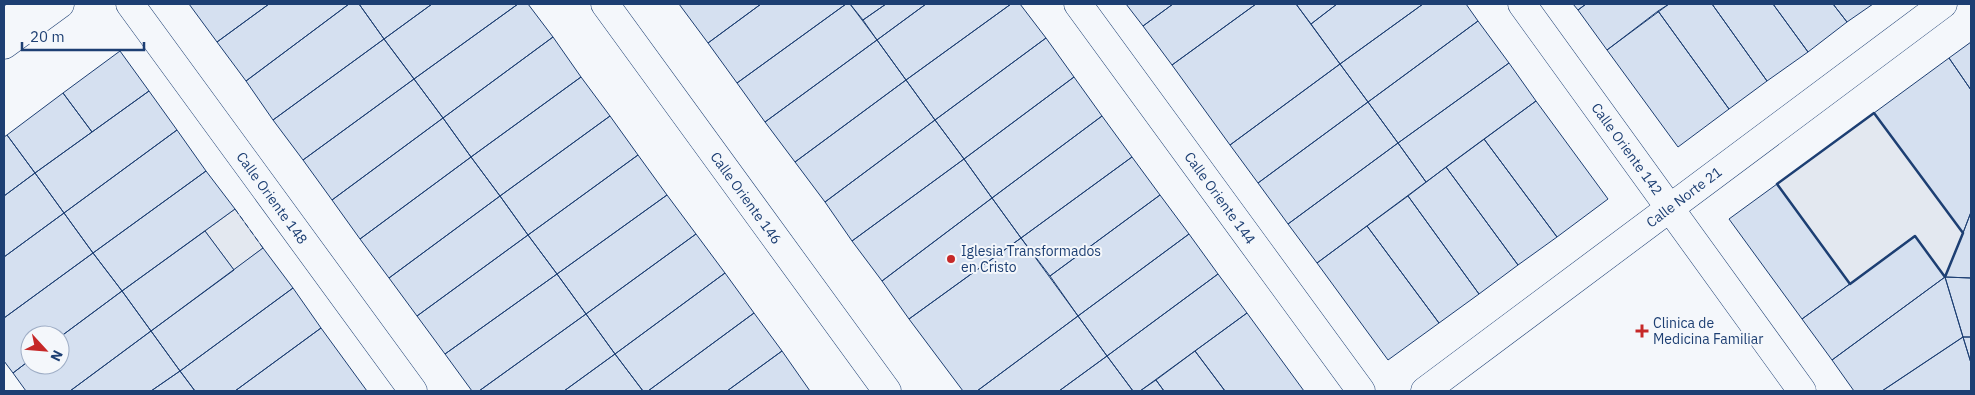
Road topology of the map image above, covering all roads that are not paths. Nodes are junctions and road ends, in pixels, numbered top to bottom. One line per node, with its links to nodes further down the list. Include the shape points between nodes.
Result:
1 (31, 4): 8 (street)
2 (60, 4): 9 (street)
3 (130, 4): 11 (street, Calle Oriente 148)
4 (605, 4): 12 (street, Calle Oriente 146)
5 (1078, 4): 13 (street, Calle Oriente 144)
6 (1522, 4): 10 (street, Calle Oriente 142)
7 (1943, 4): 10 (street, Calle Norte 21)
8 (4, 24)
9 (4, 45)
10 (1670, 207): 14 (street, Calle Norte 21); 15 (street, Calle Oriente 142)
11 (414, 391)
12 (887, 391)
13 (1360, 391)
14 (1425, 391)
15 (1802, 391)

